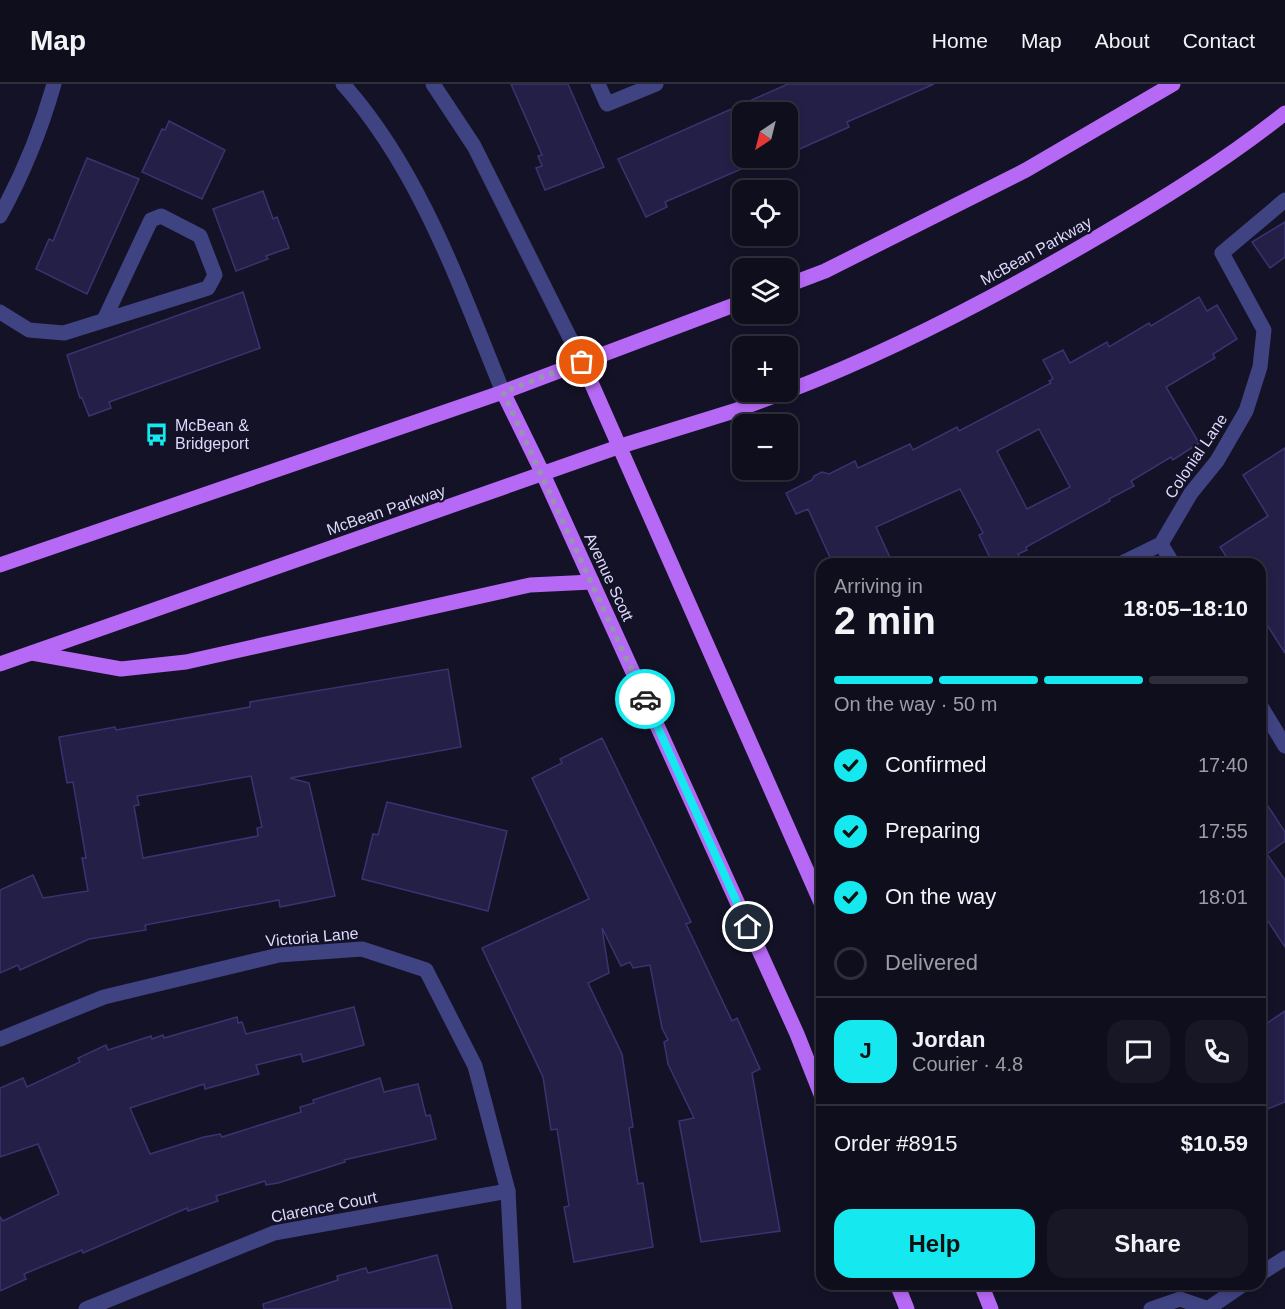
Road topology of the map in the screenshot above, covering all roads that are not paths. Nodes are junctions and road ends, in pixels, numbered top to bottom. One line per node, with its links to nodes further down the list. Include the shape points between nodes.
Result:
1 (54, 84): 9 (street, via 19,181)
2 (343, 84): 16 (street, Avenue Scott, via 401,165 442,248)
3 (434, 84): 14 (street, via 474,146)
4 (598, 84): 5 (street, via 607,104)
5 (656, 84)
6 (1173, 84): 10 (main road, via 1016,175)
7 (1285, 113): 15 (main road, McBean Parkway, via 1151,206 1032,276 915,337)
8 (1285, 200): 20 (street, Colonial Lane, via 1222,253 1264,330 1260,367 1246,411)
9 (0, 216)
10 (798, 281)
11 (732, 306): 14 (main road)
12 (0, 312): 13 (street, via 29,330 64,333)
13 (104, 320): 13 (street, via 207,288 215,275 200,237 161,216 151,220)
14 (582, 362): 16 (main road); 18 (main road)
15 (798, 386)
16 (503, 392): 19 (main road, Avenue Scott); 23 (main road)
17 (757, 402): 18 (main road, McBean Parkway)
18 (621, 446): 19 (main road, McBean Parkway); 29 (main road)
19 (543, 474): 24 (main road, Avenue Scott); 25 (main road, McBean Parkway)
20 (1161, 544): 21 (street); 22 (street)
21 (1132, 558)
22 (1169, 558)
23 (0, 565)
24 (592, 582): 25 (main road, via 531,585 186,662 121,669); 31 (main road, Avenue Scott)
25 (32, 653): 26 (main road, McBean Parkway)
26 (0, 664)
27 (1266, 715): 28 (street)
28 (1285, 746)
29 (816, 891)
30 (0, 1039): 32 (street, Victoria Lane, via 104,997 279,955 362,949 426,970 475,1066)
31 (816, 1082)
32 (508, 1191): 38 (street, Clarence Court, via 274,1233); 39 (street, Victoria Lane)
33 (1285, 1258): 34 (street)
34 (1266, 1270)
35 (899, 1290): 40 (main road)
36 (983, 1290): 41 (main road)
37 (1235, 1290): 43 (street)
38 (86, 1309)
39 (514, 1309)
40 (907, 1309)
41 (991, 1309)
42 (1150, 1309): 43 (street, via 1180,1299)
43 (1209, 1309)

